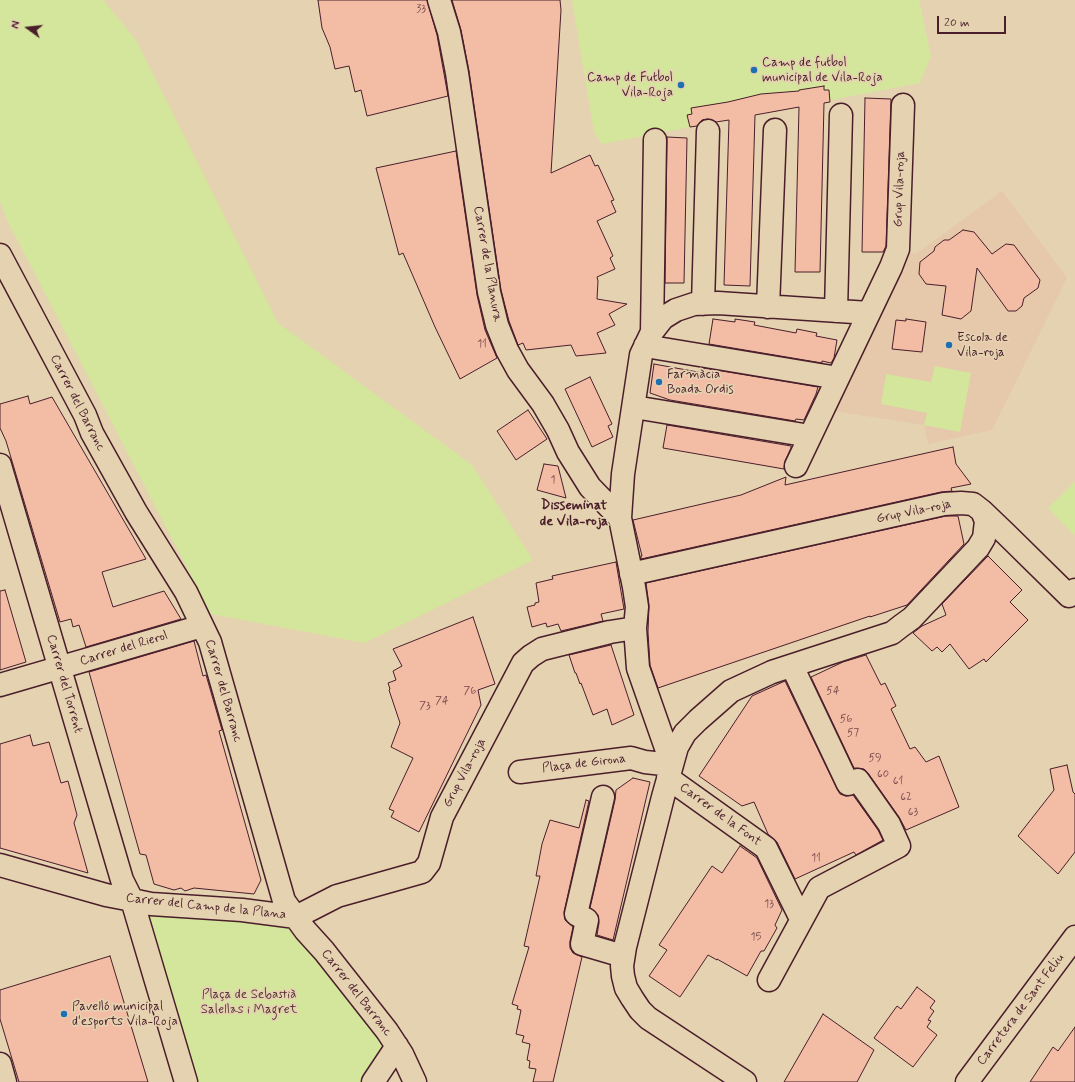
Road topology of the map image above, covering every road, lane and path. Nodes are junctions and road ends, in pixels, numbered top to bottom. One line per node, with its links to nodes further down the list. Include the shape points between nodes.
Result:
1 (439, 0): 19 (street, Carrer de la Planura, via 450,32 489,292 497,325 518,370 543,404 590,487)
2 (903, 105): 11 (street, Grup Vila-roja, via 898,249)
3 (841, 115): 10 (street)
4 (775, 130): 9 (street)
5 (708, 131): 8 (street)
6 (655, 140): 12 (street)
7 (0, 255): 22 (street, Carrer del Barranc, via 85,415 92,433 136,512 186,592)
8 (704, 304): 9 (street); 12 (street, via 694,304 676,310 663,318)
9 (768, 307): 10 (street)
10 (836, 312): 11 (street)
11 (869, 313): 13 (street, Grup Vila-roja)
12 (648, 339): 13 (street); 14 (street, via 641,355)
13 (838, 378): 15 (street, Grup Vila-roja)
14 (634, 407): 15 (street); 19 (street, via 623,474)
15 (810, 436): 17 (street, Grup Vila-roja)
16 (0, 465): 25 (street, Carrer del Torrent)
17 (796, 466)
18 (982, 512): 20 (street, Grup Vila-roja, via 973,504 944,504); 21 (street, Grup Vila-roja, via 1069,596); 24 (street, via 986,521 984,538 978,548 912,618 892,633)
19 (620, 518): 20 (street)
20 (631, 574): 23 (street, via 637,607)
21 (1075, 590)
22 (202, 626): 25 (street, Carrer del Rierol); 32 (street, Carrer del Barranc, via 210,642 284,901)
23 (635, 628): 27 (street, via 638,668); 32 (street, Grup Vila-roja, via 542,649 523,663 442,817 429,863 422,872 337,896)
24 (792, 666): 27 (street, via 772,672 731,691 685,733); 33 (street, via 848,784 858,780 889,824 899,846 819,888)
25 (60, 667): 26 (street, Carrer del Rierol); 31 (street, Carrer del Torrent, via 122,880)
26 (0, 685)
27 (672, 763): 28 (street, Plaça de Girona, via 645,762 631,758); 33 (street, Carrer de la Font, via 766,848); 35 (street)
28 (520, 772)
29 (603, 797): 35 (street, via 576,914 587,920 582,944)
30 (0, 865): 31 (street, Carrer del Camp de la Plana, via 106,896)
31 (132, 900): 32 (street, Carrer del Camp de la Plana, via 151,904 242,910); 40 (street, Carrer del Torrent)
32 (296, 917): 37 (street, Carrer del Barranc)
33 (801, 919): 36 (street)
34 (1075, 937): 44 (street, Carretera de Sant Feliu)
35 (624, 956): 43 (street, via 622,966 626,988 640,1010 648,1018)
36 (769, 980)
37 (397, 1046): 41 (street); 42 (street, Carrer del Barranc)
38 (0, 1064): 39 (street)
39 (5, 1082)
40 (186, 1082)
41 (373, 1082)
42 (415, 1082)
43 (744, 1082)
44 (967, 1082)

